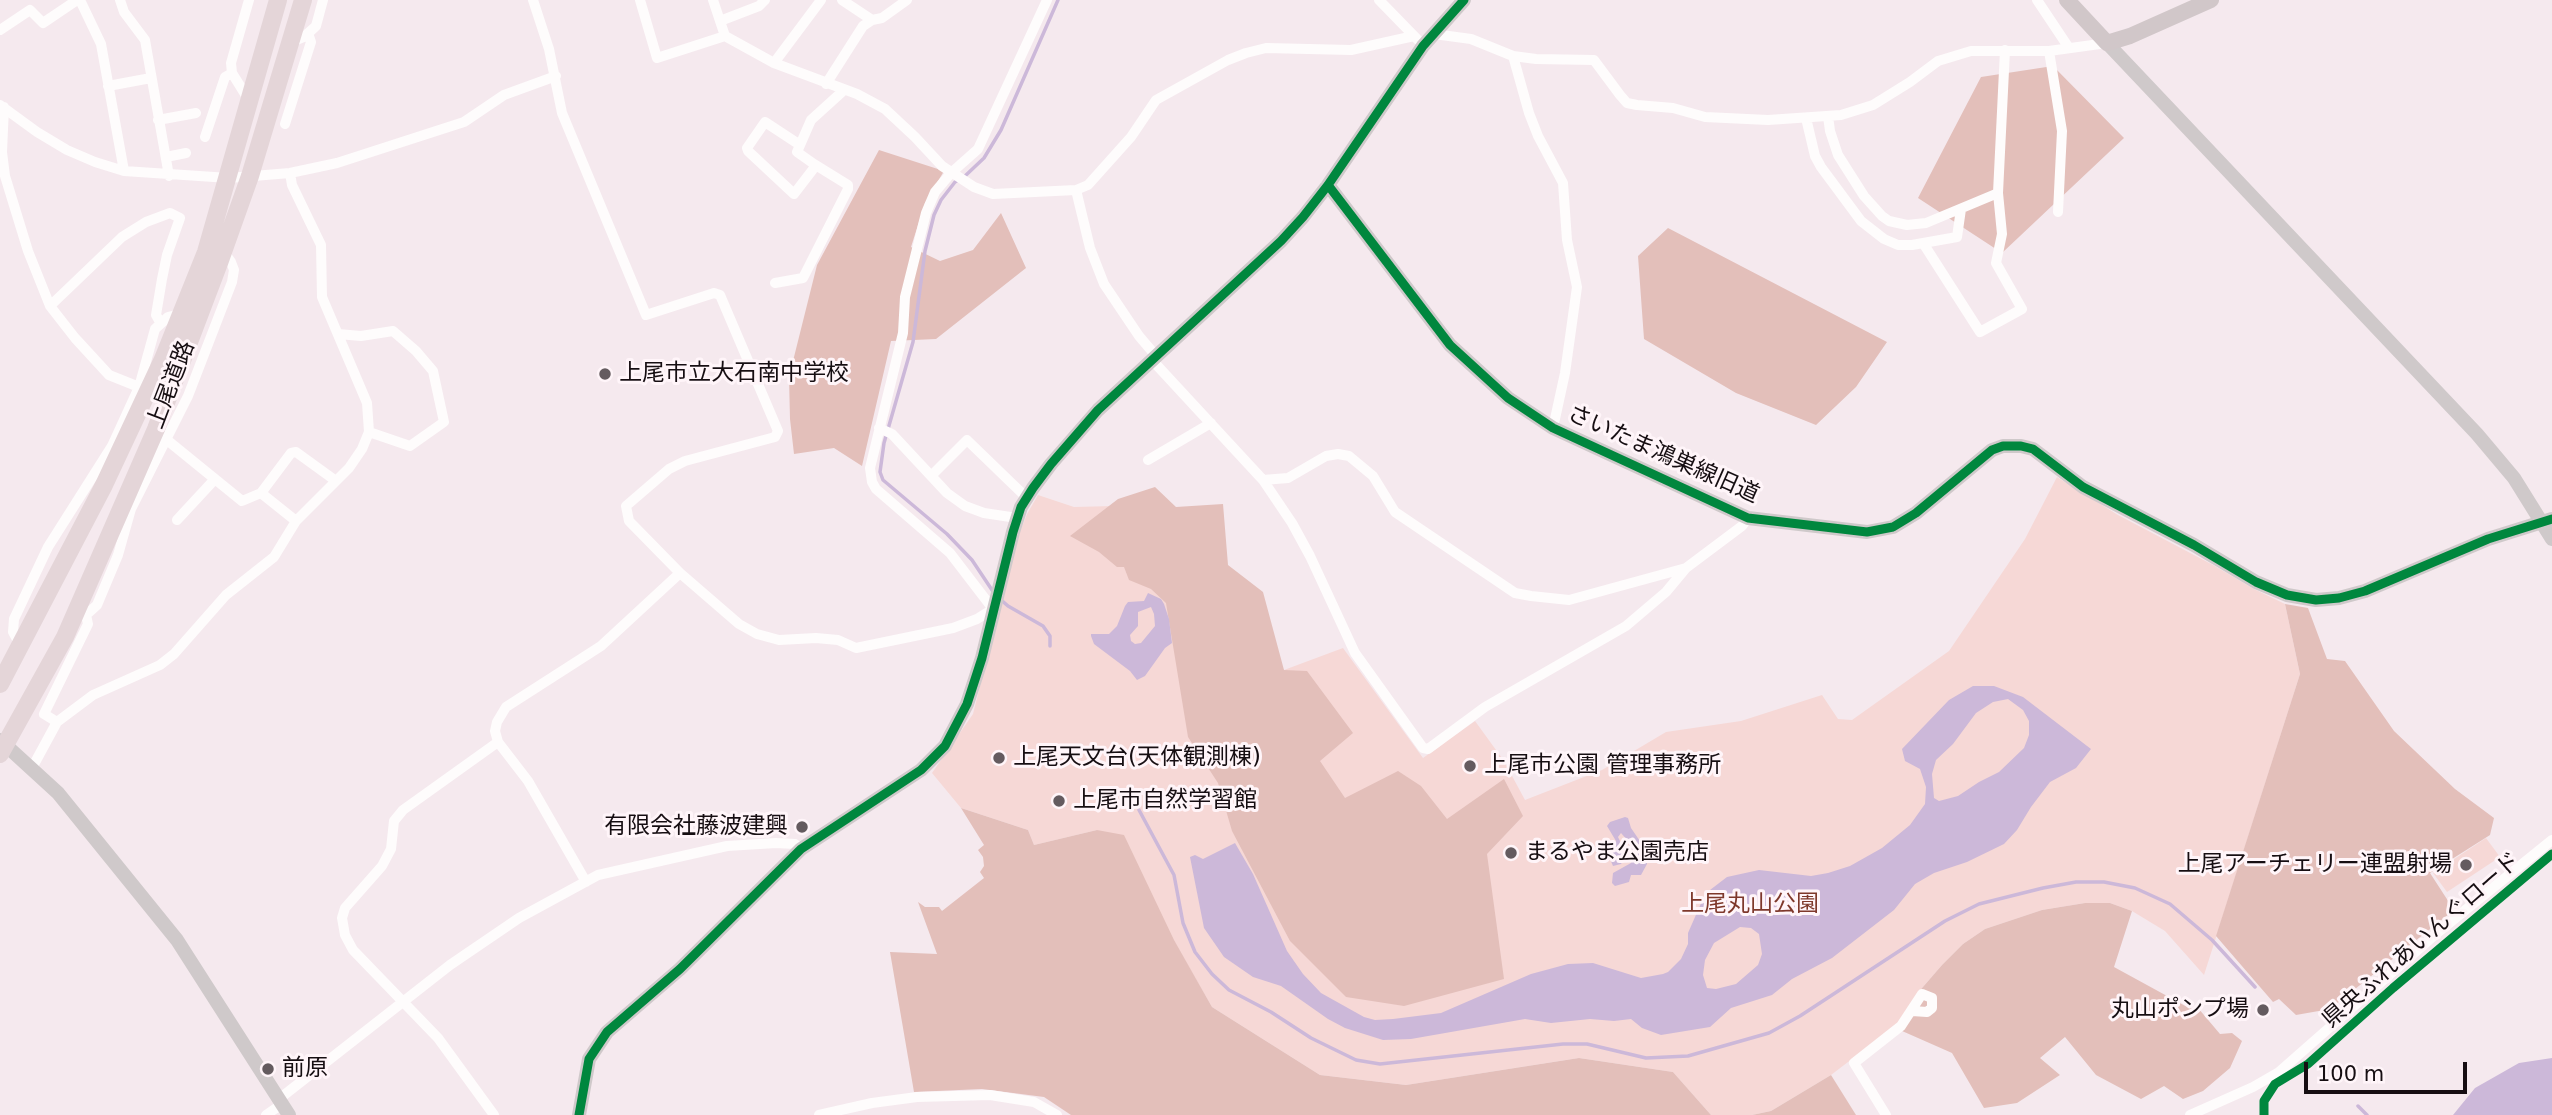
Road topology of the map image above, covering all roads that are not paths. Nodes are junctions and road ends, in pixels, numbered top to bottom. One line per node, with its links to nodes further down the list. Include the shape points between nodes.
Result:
1 (78, 0): 22 (street, via 43,23 32,10); 37 (street, via 101,44)
2 (120, 0): 35 (street, via 145,40)
3 (249, 0): 33 (street)
4 (278, 0): 39 (highway, 上尾道路)
5 (303, 0): 25 (highway, 上尾道路)
6 (323, 0): 25 (street, via 316,26)
7 (533, 0): 34 (street)
8 (640, 0): 24 (street, via 657,58)
9 (713, 0): 21 (street)
10 (765, 0): 21 (street)
11 (821, 0): 32 (street)
12 (842, 0): 20 (street)
13 (907, 0): 20 (street)
14 (1047, 0): 53 (street, via 978,149)
15 (1379, 0): 26 (street)
16 (1464, 0): 23 (street)
17 (2037, 0): 28 (street)
18 (2067, 0): 27 (main road)
19 (2211, 0): 27 (main road)
20 (872, 20): 36 (street, via 863,26)
21 (720, 21): 24 (street)
22 (0, 30)
23 (1434, 34): 26 (street); 31 (street, via 1471,39)
24 (725, 36): 32 (street)
25 (300, 37): 45 (street, via 311,42); 55 (highway, 上尾道路, via 270,104)
26 (1419, 41): 57 (street); 58 (street, via 1351,50 1266,48 1228,60 1156,100 1103,171 1088,186)
27 (2107, 43): 28 (street); 86 (street, via 2486,444)
28 (2069, 48): 30 (street)
29 (2005, 50): 30 (street); 42 (street, via 1971,51 1945,58 1873,105); 59 (street)
30 (2049, 51): 61 (street, via 2062,131)
31 (1513, 56): 43 (street, via 1594,60 1620,95 1637,105 1705,117); 73 (street, via 1533,125 1563,183 1567,240 1577,287)
32 (774, 63): 36 (street)
33 (232, 73): 39 (street); 46 (street, via 225,77)
34 (556, 76): 52 (street, via 504,95 464,122 337,163); 90 (street, via 562,113 646,315 720,295 778,432 775,437 685,461 626,506 629,521)
35 (151, 78): 37 (street); 44 (street)
36 (826, 84): 38 (street)
37 (108, 86): 51 (street)
38 (844, 91): 47 (street, via 811,120); 53 (street, via 885,109)
39 (250, 102): 56 (highway, 上尾道路)
40 (1, 107): 51 (street, via 67,150); 65 (street, via 5,176)
41 (196, 113): 44 (street)
42 (1828, 116): 43 (street); 60 (street, via 1838,155 1882,216 1899,225 1914,225)
43 (1807, 118): 62 (street, via 1815,156 1861,221 1898,245)
44 (158, 120): 49 (street)
45 (285, 124)
46 (205, 136)
47 (800, 145): 50 (street, via 797,152); 50 (street, via 765,122 747,148 794,194)
48 (186, 153): 49 (street)
49 (166, 156): 54 (street)
50 (814, 164): 64 (street, via 848,189 803,278)
51 (124, 171): 54 (street)
52 (290, 173): 55 (street); 68 (street, via 321,245 322,297)
53 (951, 173): 58 (street, via 993,194); 72 (street, via 935,191 923,222 905,297 903,333)
54 (169, 176): 56 (street)
55 (250, 176): 56 (street); 63 (highway, 上尾道路)
56 (229, 178): 66 (highway, 上尾道路)
57 (1328, 185): 69 (street, via 1282,241); 73 (street, さいたま鴻巣線旧道, via 1450,345 1508,398)
58 (1076, 190): 69 (street, via 1104,284)
59 (1998, 192): 60 (street); 62 (street, via 2002,234 1996,263 2022,309 1980,332)
60 (1961, 209): 62 (street, via 1956,237)
61 (2058, 212)
62 (1923, 243)
63 (223, 251): 75 (street, via 231,262 232,282); 92 (highway, 上尾道路)
64 (775, 283)
65 (50, 306): 67 (street, via 122,237 170,212 180,218 162,279 156,315); 70 (street, via 109,375)
66 (180, 314): 67 (street); 93 (highway, 上尾道路, via 110,473)
67 (160, 322): 70 (street)
68 (338, 334): 74 (street, via 367,403); 74 (street, via 393,331 433,371 444,422 410,446)
69 (1154, 358): 71 (street); 82 (street, via 1091,418)
70 (139, 387): 93 (street, via 112,446 48,547 14,619 13,632)
71 (1211, 423): 76 (street); 79 (street)
72 (879, 428): 77 (street, via 892,434); 91 (street, via 870,468 872,482 950,553)
73 (1553, 428): 84 (street, さいたま鴻巣線旧道)
74 (369, 432): 80 (street, via 356,460)
75 (167, 440): 78 (street); 92 (street, via 131,509 107,586 97,605)
76 (1148, 460)
77 (931, 476): 82 (street, via 967,440); 83 (street, via 965,506)
78 (215, 480): 81 (street, via 242,501); 85 (street)
79 (1263, 480): 89 (street, via 1288,478 1326,456 1349,456 1373,475 1395,512 1515,593 1569,600); 89 (street, via 1304,545 1354,653 1423,748 1626,626)
80 (336, 481): 81 (street, via 296,452); 87 (street)
81 (261, 494): 87 (street)
82 (1027, 498): 83 (street)
83 (1017, 518): 91 (street)
84 (1748, 518): 86 (street, さいたま鴻巣線旧道, via 1867,532 1892,527 1916,513 1992,450 2021,446 2032,449 2083,487 2256,582 2287,596 2316,600 2365,591 2488,539); 89 (street)
85 (177, 520)
86 (2547, 520): 88 (street)
87 (296, 521): 95 (street, via 274,557 226,595 174,654 93,695)
88 (2552, 539)
89 (1686, 568)
90 (680, 573): 91 (street, via 739,624 779,640 838,640 856,648 877,645 953,628); 96 (street, via 601,646 506,707 497,722)
91 (993, 609): 100 (street, via 967,704 945,746 921,770)
92 (80, 615): 95 (street, via 88,624 44,714); 97 (highway, 上尾道路)
93 (20, 645): 94 (highway, 上尾道路)
94 (0, 684)
95 (57, 722): 98 (street)
96 (498, 742): 101 (street, via 528,781); 102 (street, via 403,810 394,821 391,849 382,866 345,908 345,935 353,950)
97 (2, 746): 98 (street)
98 (32, 768): 104 (street, via 94,836 177,940)
99 (2552, 840): 111 (street, via 2437,933 2279,1072)
100 (801, 849): 101 (street, via 776,843 727,846 607,872); 108 (street, via 680,970 607,1032 589,1059)
101 (586, 882): 102 (street, via 498,932)
102 (403, 1004): 104 (street); 107 (street, via 438,1038)
103 (1912, 1011): 110 (street, via 1901,1026 1854,1063)
104 (283, 1106): 106 (street)
105 (1055, 1114): 109 (street, via 1034,1102 990,1096 917,1097)
106 (265, 1115)
107 (494, 1115)
108 (579, 1115)
109 (819, 1115)
110 (1886, 1115)
111 (2190, 1115)

